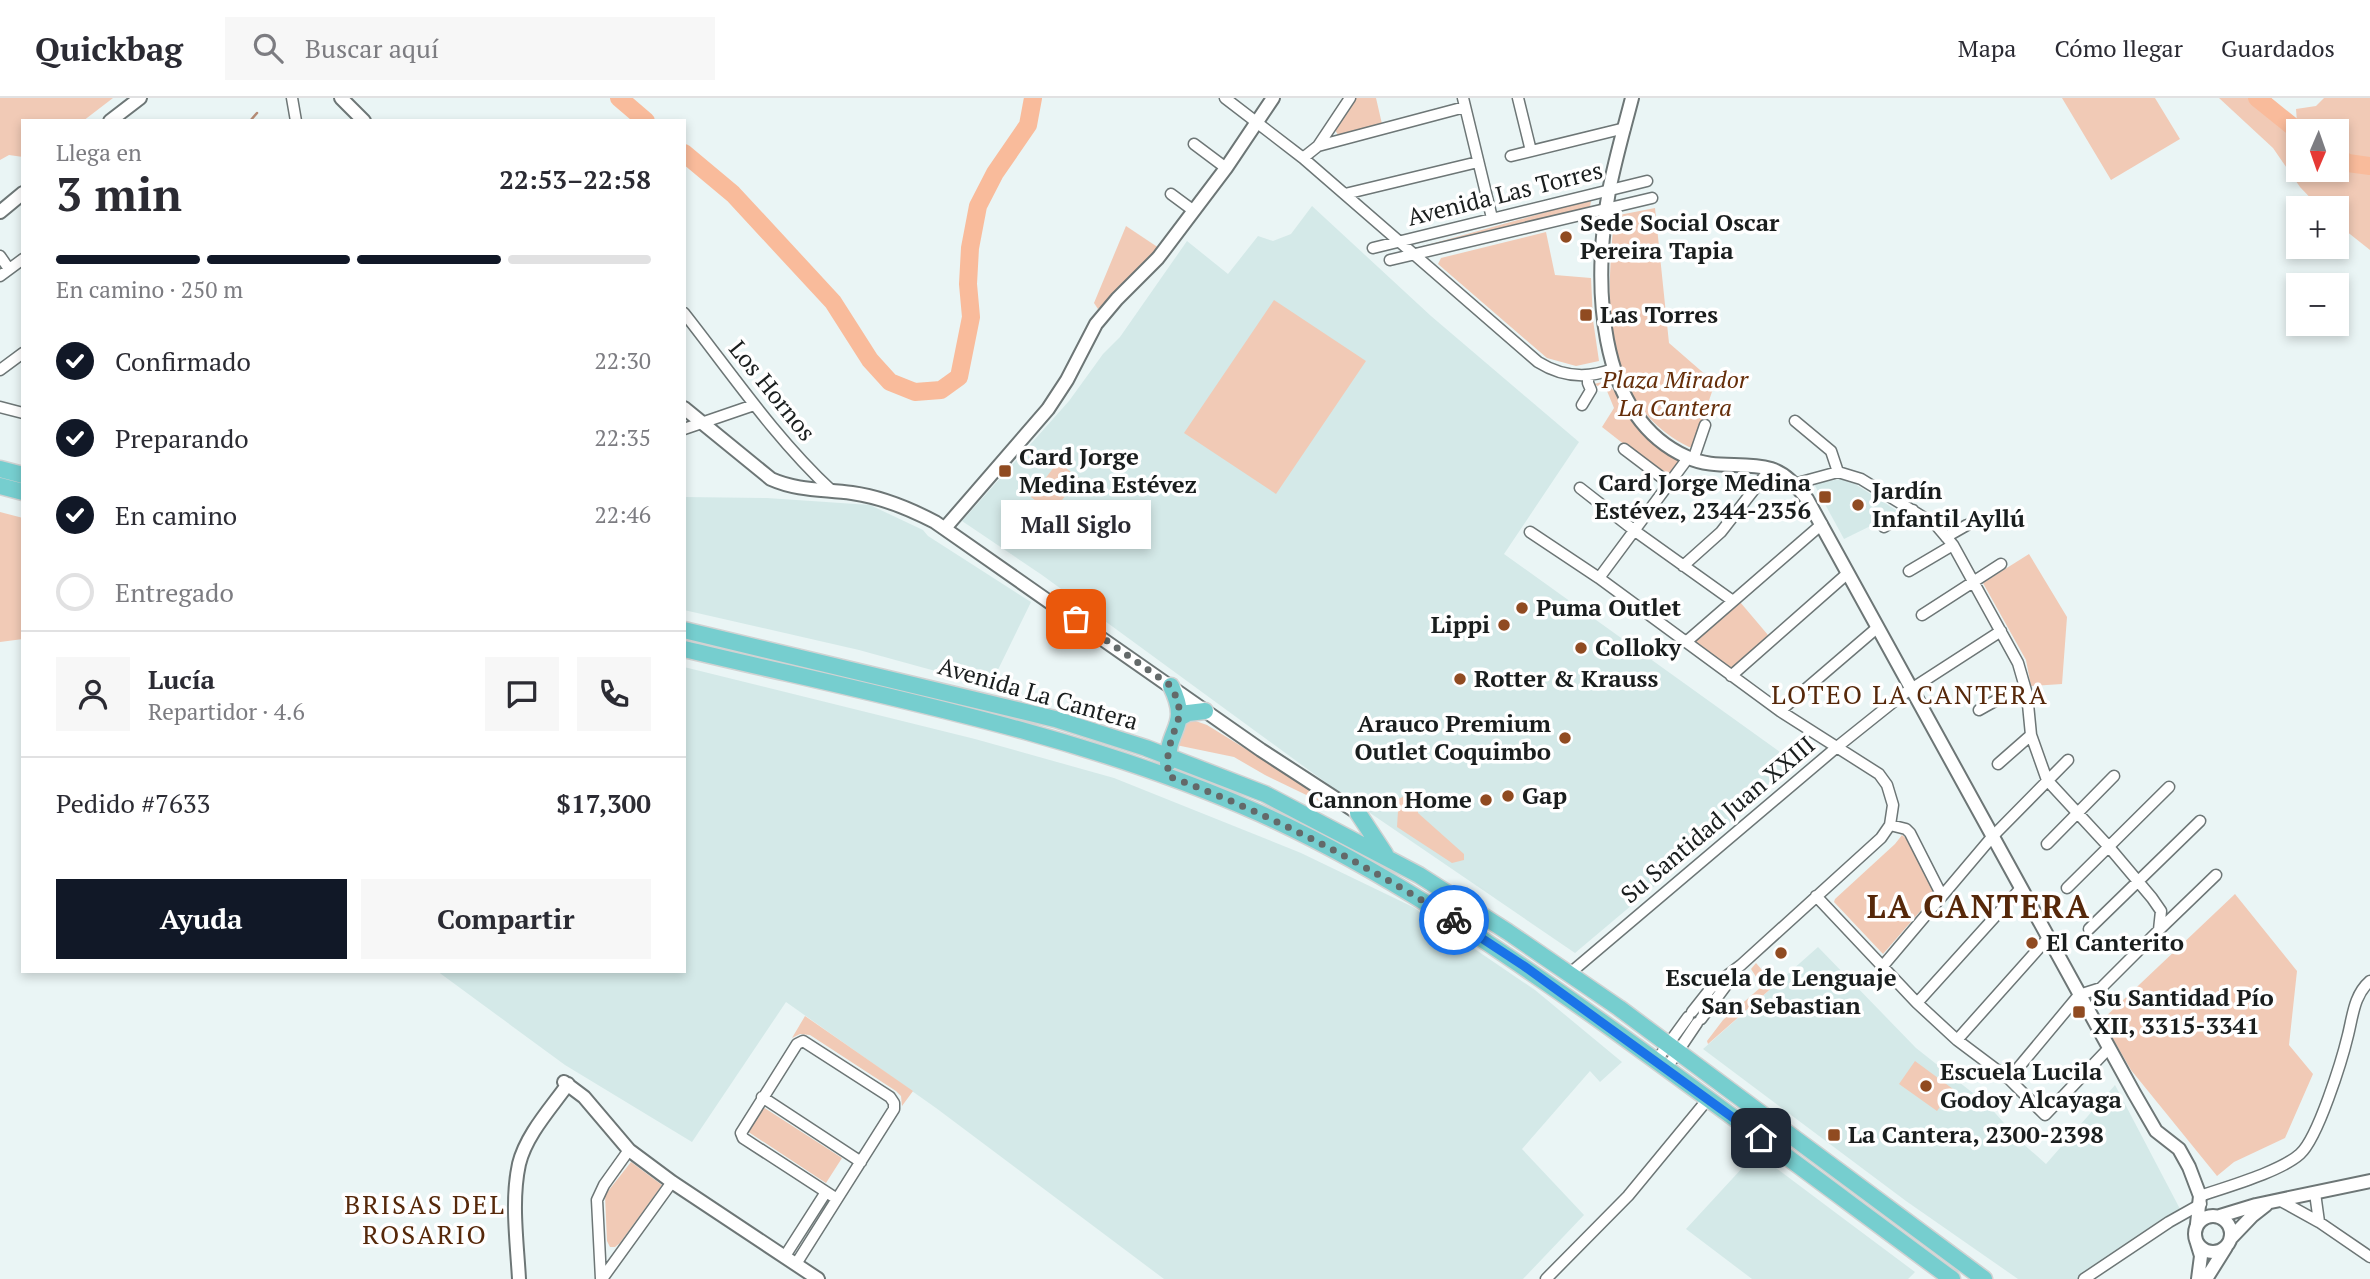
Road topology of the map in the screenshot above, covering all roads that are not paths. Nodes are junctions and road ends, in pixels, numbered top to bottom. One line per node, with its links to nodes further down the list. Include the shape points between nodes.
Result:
1 (140, 98): 11 (street)
2 (292, 98): 10 (street)
3 (341, 98): 12 (street)
4 (1224, 98): 13 (street)
5 (1273, 98): 13 (street)
6 (1350, 98): 16 (street)
7 (1518, 98): 17 (street)
8 (1632, 98): 14 (street)
9 (1464, 102): 16 (street); 20 (street)
10 (295, 115)
11 (113, 119)
12 (362, 119)
13 (1256, 122): 19 (street); 21 (street)
14 (1625, 128): 17 (street); 23 (street)
15 (1194, 144): 21 (street)
16 (1318, 146): 19 (street)
17 (1531, 151): 18 (street)
18 (1511, 156)
19 (1303, 158): 25 (street)
20 (1478, 162): 25 (street); 31 (street)
21 (1226, 168): 29 (street)
22 (1647, 181): 23 (street, Avenida Las Torres)
23 (1609, 190): 28 (street); 31 (street, Avenida Las Torres)
24 (1171, 194): 29 (street)
25 (1345, 194): 32 (street)
26 (21, 195): 30 (street)
27 (1651, 198): 28 (street, Avenida Las Torres)
28 (1607, 209): 34 (street, Avenida Las Torres); 41 (street, via 1603,282)
29 (1194, 211): 69 (street, via 1158,258 1101,317 1048,409)
30 (0, 212)
31 (1492, 218): 32 (street, Avenida Las Torres)
32 (1400, 241): 33 (street, Avenida Las Torres); 34 (street)
33 (1373, 248)
34 (1416, 255): 37 (street, Avenida Las Torres); 43 (street, via 1538,362 1567,374)
35 (0, 256): 38 (street)
36 (21, 260): 38 (street)
37 (1390, 260)
38 (4, 272)
39 (686, 316): 44 (street, Los Hornos)
40 (21, 354): 42 (street)
41 (1613, 369): 43 (street); 54 (street, via 1651,433)
42 (0, 370)
43 (1588, 375): 45 (street, via 1591,390)
44 (754, 405): 50 (street); 64 (street, Los Hornos)
45 (1582, 405)
46 (0, 407): 48 (street)
47 (686, 410): 50 (street)
48 (21, 412)
49 (1795, 421): 57 (street, via 1831,451)
50 (703, 424): 52 (street); 64 (street, via 771,478 797,488)
51 (1704, 425): 54 (street)
52 (686, 428)
53 (1624, 450): 59 (street)
54 (1690, 459): 56 (street); 59 (street)
55 (0, 469): 58 (highway)
56 (1770, 469): 60 (street); 74 (street, via 1721,532)
57 (1838, 472): 60 (street); 65 (street, via 1861,479)
58 (21, 474)
59 (1669, 483): 70 (street)
60 (1794, 484): 66 (street)
61 (0, 486): 63 (highway)
62 (1580, 488): 70 (street)
63 (21, 491)
64 (832, 491): 69 (street, via 894,503)
65 (1913, 510): 68 (street); 72 (street, via 1936,525)
66 (1822, 524): 76 (street); 79 (street)
67 (1967, 525): 72 (street)
68 (1884, 527)
69 (945, 528): 87 (street)
70 (1634, 531): 74 (street); 77 (street)
71 (1530, 532): 77 (street)
72 (1949, 541): 75 (street); 78 (street)
73 (2001, 564): 78 (street)
74 (1683, 566): 79 (street)
75 (1909, 571)
76 (1848, 573): 81 (street); 86 (street)
77 (1599, 578): 84 (street)
78 (1973, 582): 80 (street); 83 (street)
79 (1733, 601): 84 (street)
80 (1922, 615)
81 (1878, 627): 88 (street); 92 (street)
82 (686, 630): 96 (highway, Avenida La Cantera, via 1011,706)
83 (2001, 631): 88 (street, Su Santidad Juan XXIII); 89 (street, via 2018,663)
84 (1686, 642): 86 (street)
85 (686, 649): 99 (highway, Avenida La Cantera, via 1012,728)
86 (1731, 676): 92 (street)
87 (1171, 686): 91 (street); 93 (highway)
88 (1910, 689): 95 (street, Su Santidad Juan XXIII); 107 (street)
89 (2027, 694): 90 (street, via 2004,696); 94 (street)
90 (1979, 710)
91 (1205, 711): 93 (highway); 103 (street)
92 (1780, 711): 95 (street)
93 (1181, 717): 96 (highway)
94 (2031, 735): 98 (street); 101 (street)
95 (1837, 747): 106 (street, via 1887,785 1894,805); 124 (street, Su Santidad Juan XXIII)
96 (1168, 755): 99 (highway); 108 (highway, Avenida La Cantera, via 1265,794)
97 (2068, 760): 101 (street)
98 (1998, 764)
99 (1168, 776): 111 (highway, Avenida La Cantera, via 1262,814)
100 (2114, 776): 104 (street)
101 (2047, 780): 104 (street); 107 (street)
102 (2169, 788): 110 (street)
103 (1358, 813): 108 (highway, via 1361,824); 112 (highway)
104 (2076, 813): 109 (street); 110 (street)
105 (2200, 821): 114 (street)
106 (1890, 825): 117 (street, via 1910,833); 118 (street)
107 (1992, 837): 115 (street); 117 (street)
108 (1355, 840): 111 (highway); 112 (highway, Avenida La Cantera)
109 (2047, 844)
110 (2109, 847): 114 (street); 116 (street)
111 (1340, 853): 131 (highway, Avenida La Cantera, via 1476,933)
112 (1389, 859): 124 (highway, Avenida La Cantera, via 1478,911)
113 (2216, 875): 120 (street)
114 (2138, 881): 119 (street); 120 (street, via 2159,906)
115 (2021, 888): 121 (street); 127 (street)
116 (2067, 888)
117 (1941, 894): 123 (street)
118 (1816, 896): 122 (street); 123 (street)
119 (2089, 929)
120 (2159, 930): 126 (street, via 2101,988)
121 (2048, 938): 126 (street); 128 (street)
122 (1741, 965): 130 (street); 130 (street, via 1712,988 1690,1014)
123 (1882, 967): 127 (street)
124 (1569, 974): 130 (highway, Avenida La Cantera)
125 (2370, 981): 142 (street, via 2357,997 2333,1086 2304,1150 2288,1162)
126 (2079, 995): 129 (street); 132 (street)
127 (1917, 1003): 128 (street)
128 (1957, 1040): 132 (street)
129 (2109, 1048): 132 (street, via 2045,1115); 142 (street, via 2156,1131 2179,1149)
130 (1673, 1049): 131 (street); 158 (highway, Avenida La Cantera)
131 (1661, 1065): 134 (highway, Avenida La Cantera)
132 (2009, 1079)
133 (762, 1097): 136 (street); 136 (street, via 797,1044 806,1041 894,1103); 139 (street, via 741,1130 742,1136)
134 (1708, 1099): 156 (street, via 1628,1196); 157 (highway, Avenida La Cantera)
135 (629, 1150): 138 (street); 149 (street, via 599,1194); 153 (street, via 584,1097 566,1083 519,1162)
136 (861, 1162): 141 (street)
137 (2370, 1181): 140 (street)
138 (672, 1182): 150 (street); 152 (street)
139 (826, 1192): 141 (street); 152 (street)
140 (2315, 1193): 143 (street); 145 (street)
141 (837, 1199): 152 (street)
142 (2201, 1200): 144 (street); 146 (street); 159 (street)
143 (2276, 1201): 144 (street); 145 (street); 148 (street, via 2252,1216)
144 (2216, 1216): 146 (street); 148 (street, via 2228,1223)
145 (2319, 1222): 151 (street)
146 (2197, 1224): 147 (street)
147 (2197, 1243): 148 (street, via 2214,1252); 160 (street, via 2201,1256)
148 (2229, 1243): 161 (street)
149 (599, 1248): 150 (street, via 607,1256); 154 (street)
150 (619, 1256): 154 (street)
151 (2370, 1257)
152 (790, 1260): 155 (street)
153 (519, 1279)
154 (601, 1279)
155 (818, 1279)
156 (1546, 1279)
157 (1952, 1279)
158 (1984, 1279)
159 (2084, 1279)
160 (2198, 1279)
161 (2206, 1279)

